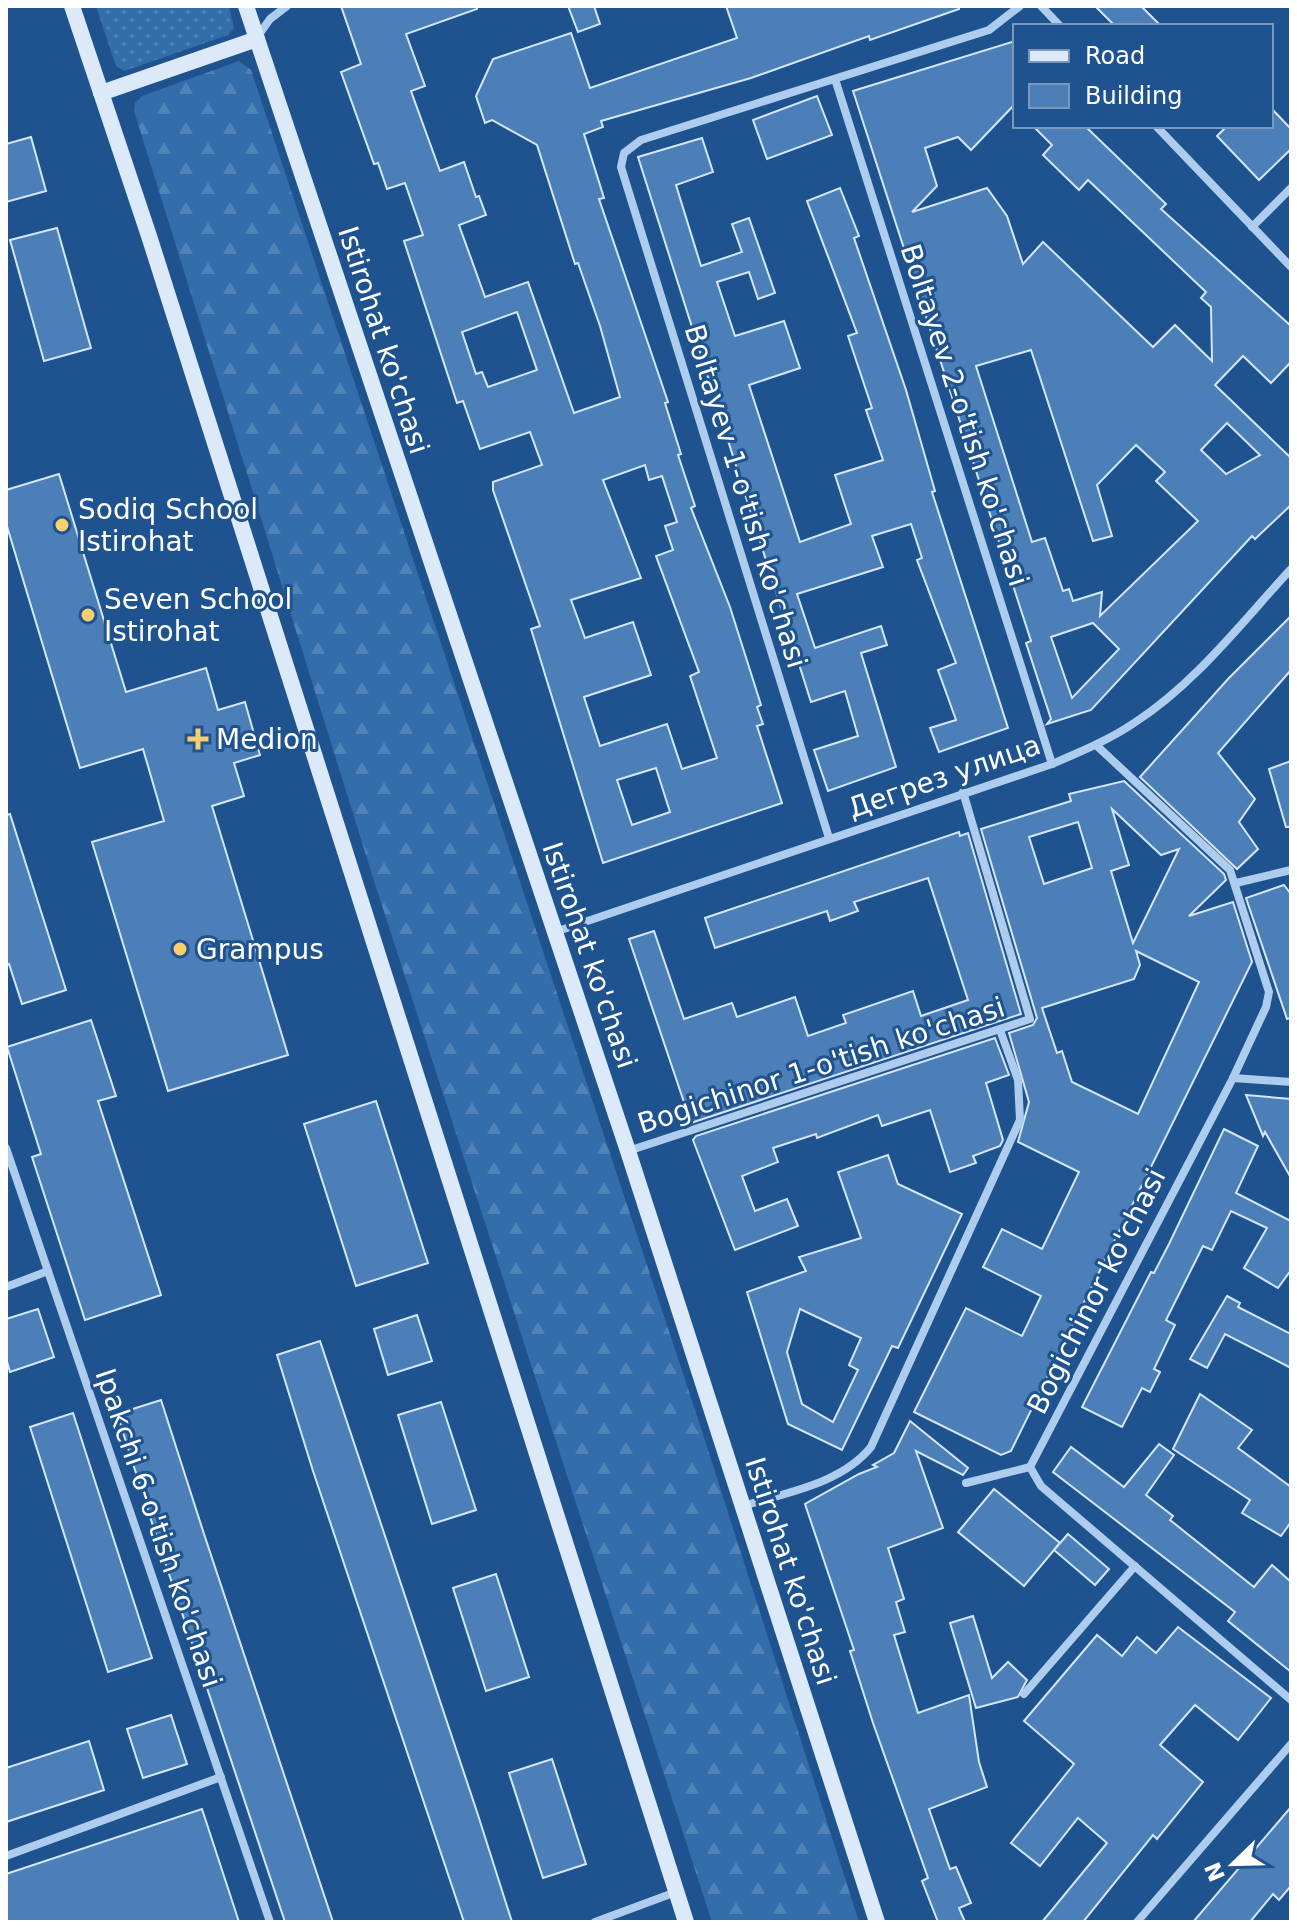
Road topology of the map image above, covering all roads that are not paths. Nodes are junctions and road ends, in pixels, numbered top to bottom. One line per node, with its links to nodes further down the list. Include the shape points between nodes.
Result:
1 (72, 6): 9 (main road)
2 (246, 6): 7 (main road, Istirohat ko'chasi)
3 (287, 6): 7 (street, via 262,27)
4 (1020, 6): 8 (street, via 989,30)
5 (1041, 6): 6 (street)
6 (1058, 24)
7 (257, 39): 9 (main road); 21 (main road, Istirohat ko'chasi)
8 (835, 79): 16 (street, Boltayev 2-o'tish ko'chasi); 18 (street, Boltayev 1-o'tish ko'chasi, via 641,140 624,153 621,167)
9 (101, 93): 38 (main road)
10 (1158, 128): 12 (street)
11 (1291, 188): 12 (street)
12 (1252, 227): 13 (street)
13 (1291, 267)
14 (1291, 569): 15 (street, Дегрез улица, via 1175,691)
15 (1096, 745): 16 (street, Дегрез улица); 20 (street, Bogichinor ko'chasi, via 1218,857)
16 (1052, 764): 17 (street, Дегрез улица)
17 (963, 792): 18 (street, Дегрез улица); 22 (street, Bogichinor 1-o'tish ko'chasi, via 1030,1014 1026,1021)
18 (829, 838): 21 (street, Дегрез улица)
19 (1291, 870): 20 (street)
20 (1236, 883): 23 (street, Bogichinor ko'chasi, via 1269,992)
21 (555, 932): 26 (main road, Istirohat ko'chasi)
22 (1000, 1030): 26 (street, Bogichinor 1-o'tish ko'chasi); 31 (street, via 1018,1080 1020,1120 871,1447 857,1463 828,1479)
23 (1233, 1078): 24 (street); 29 (street, Bogichinor ko'chasi)
24 (1291, 1082)
25 (6, 1148): 27 (street, Ipakchi 6-o'tish ko'chasi)
26 (628, 1151): 31 (main road, Istirohat ko'chasi)
27 (48, 1271): 28 (street); 36 (street, Ipakchi 6-o'tish ko'chasi)
28 (6, 1287)
29 (1030, 1467): 30 (street); 32 (street, via 1041,1486)
30 (966, 1483)
31 (743, 1506): 42 (main road, Istirohat ko'chasi)
32 (1135, 1566): 33 (street); 34 (street)
33 (1024, 1694)
34 (1291, 1700)
35 (1291, 1744): 43 (street)
36 (221, 1777): 37 (street); 39 (street, Ipakchi 6-o'tish ko'chasi)
37 (6, 1856)
38 (676, 1892): 40 (street); 41 (main road)
39 (270, 1922)
40 (595, 1922)
41 (686, 1922)
42 (877, 1922)
43 (1137, 1922)

